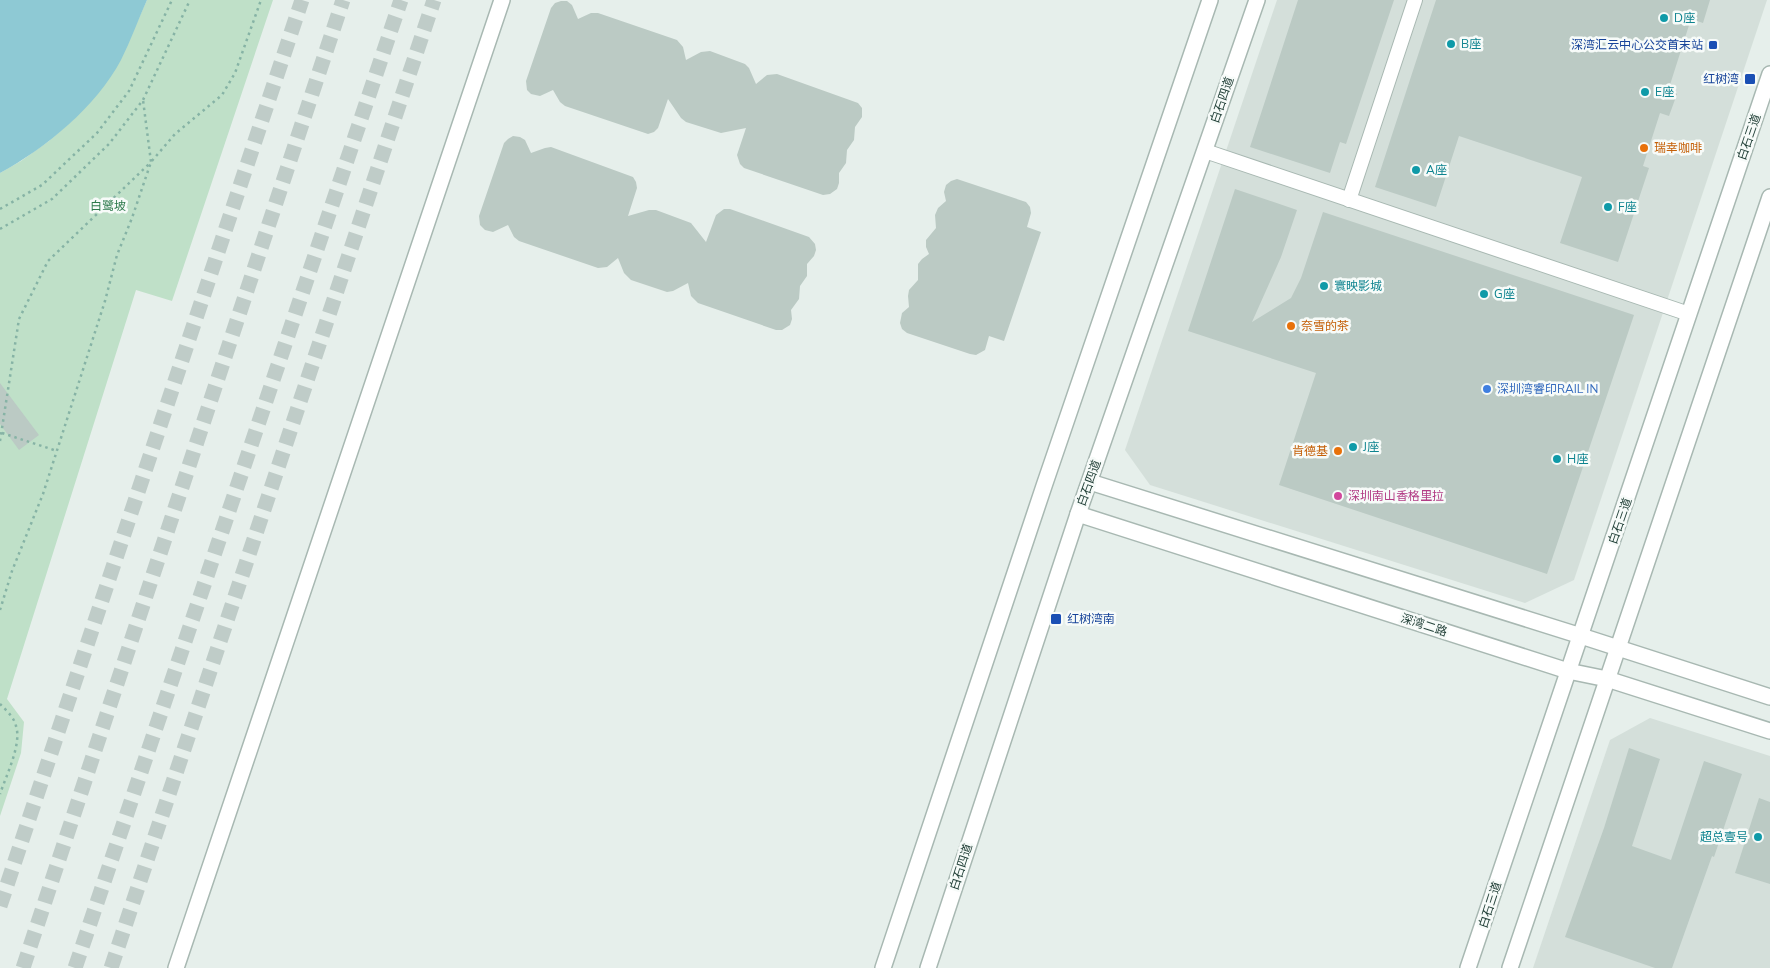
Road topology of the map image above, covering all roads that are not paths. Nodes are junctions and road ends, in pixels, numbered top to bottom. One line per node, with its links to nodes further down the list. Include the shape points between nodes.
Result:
1 (502, 0): 18 (street)
2 (1210, 0): 19 (street)
3 (1256, 0): 6 (street, 白石四道)
4 (1414, 0): 8 (street)
5 (1770, 74): 9 (street, 白石三道)
6 (1205, 151): 8 (street); 10 (street, 白石四道)
7 (1770, 197): 13 (street)
8 (1349, 200): 9 (street)
9 (1689, 314): 12 (street, 白石三道)
10 (1090, 482): 11 (street, 白石四道); 12 (street)
11 (1078, 514): 14 (street, 深湾二路); 20 (street, 白石四道)
12 (1581, 636): 13 (street); 14 (street, 白石三道)
13 (1618, 648): 15 (street); 16 (street)
14 (1568, 671): 15 (street, 深湾二路); 21 (street, 白石三道)
15 (1607, 679): 17 (street, 深湾二路); 22 (street)
16 (1770, 697)
17 (1770, 731)
18 (176, 968)
19 (883, 968)
20 (928, 968)
21 (1468, 968)
22 (1510, 968)

